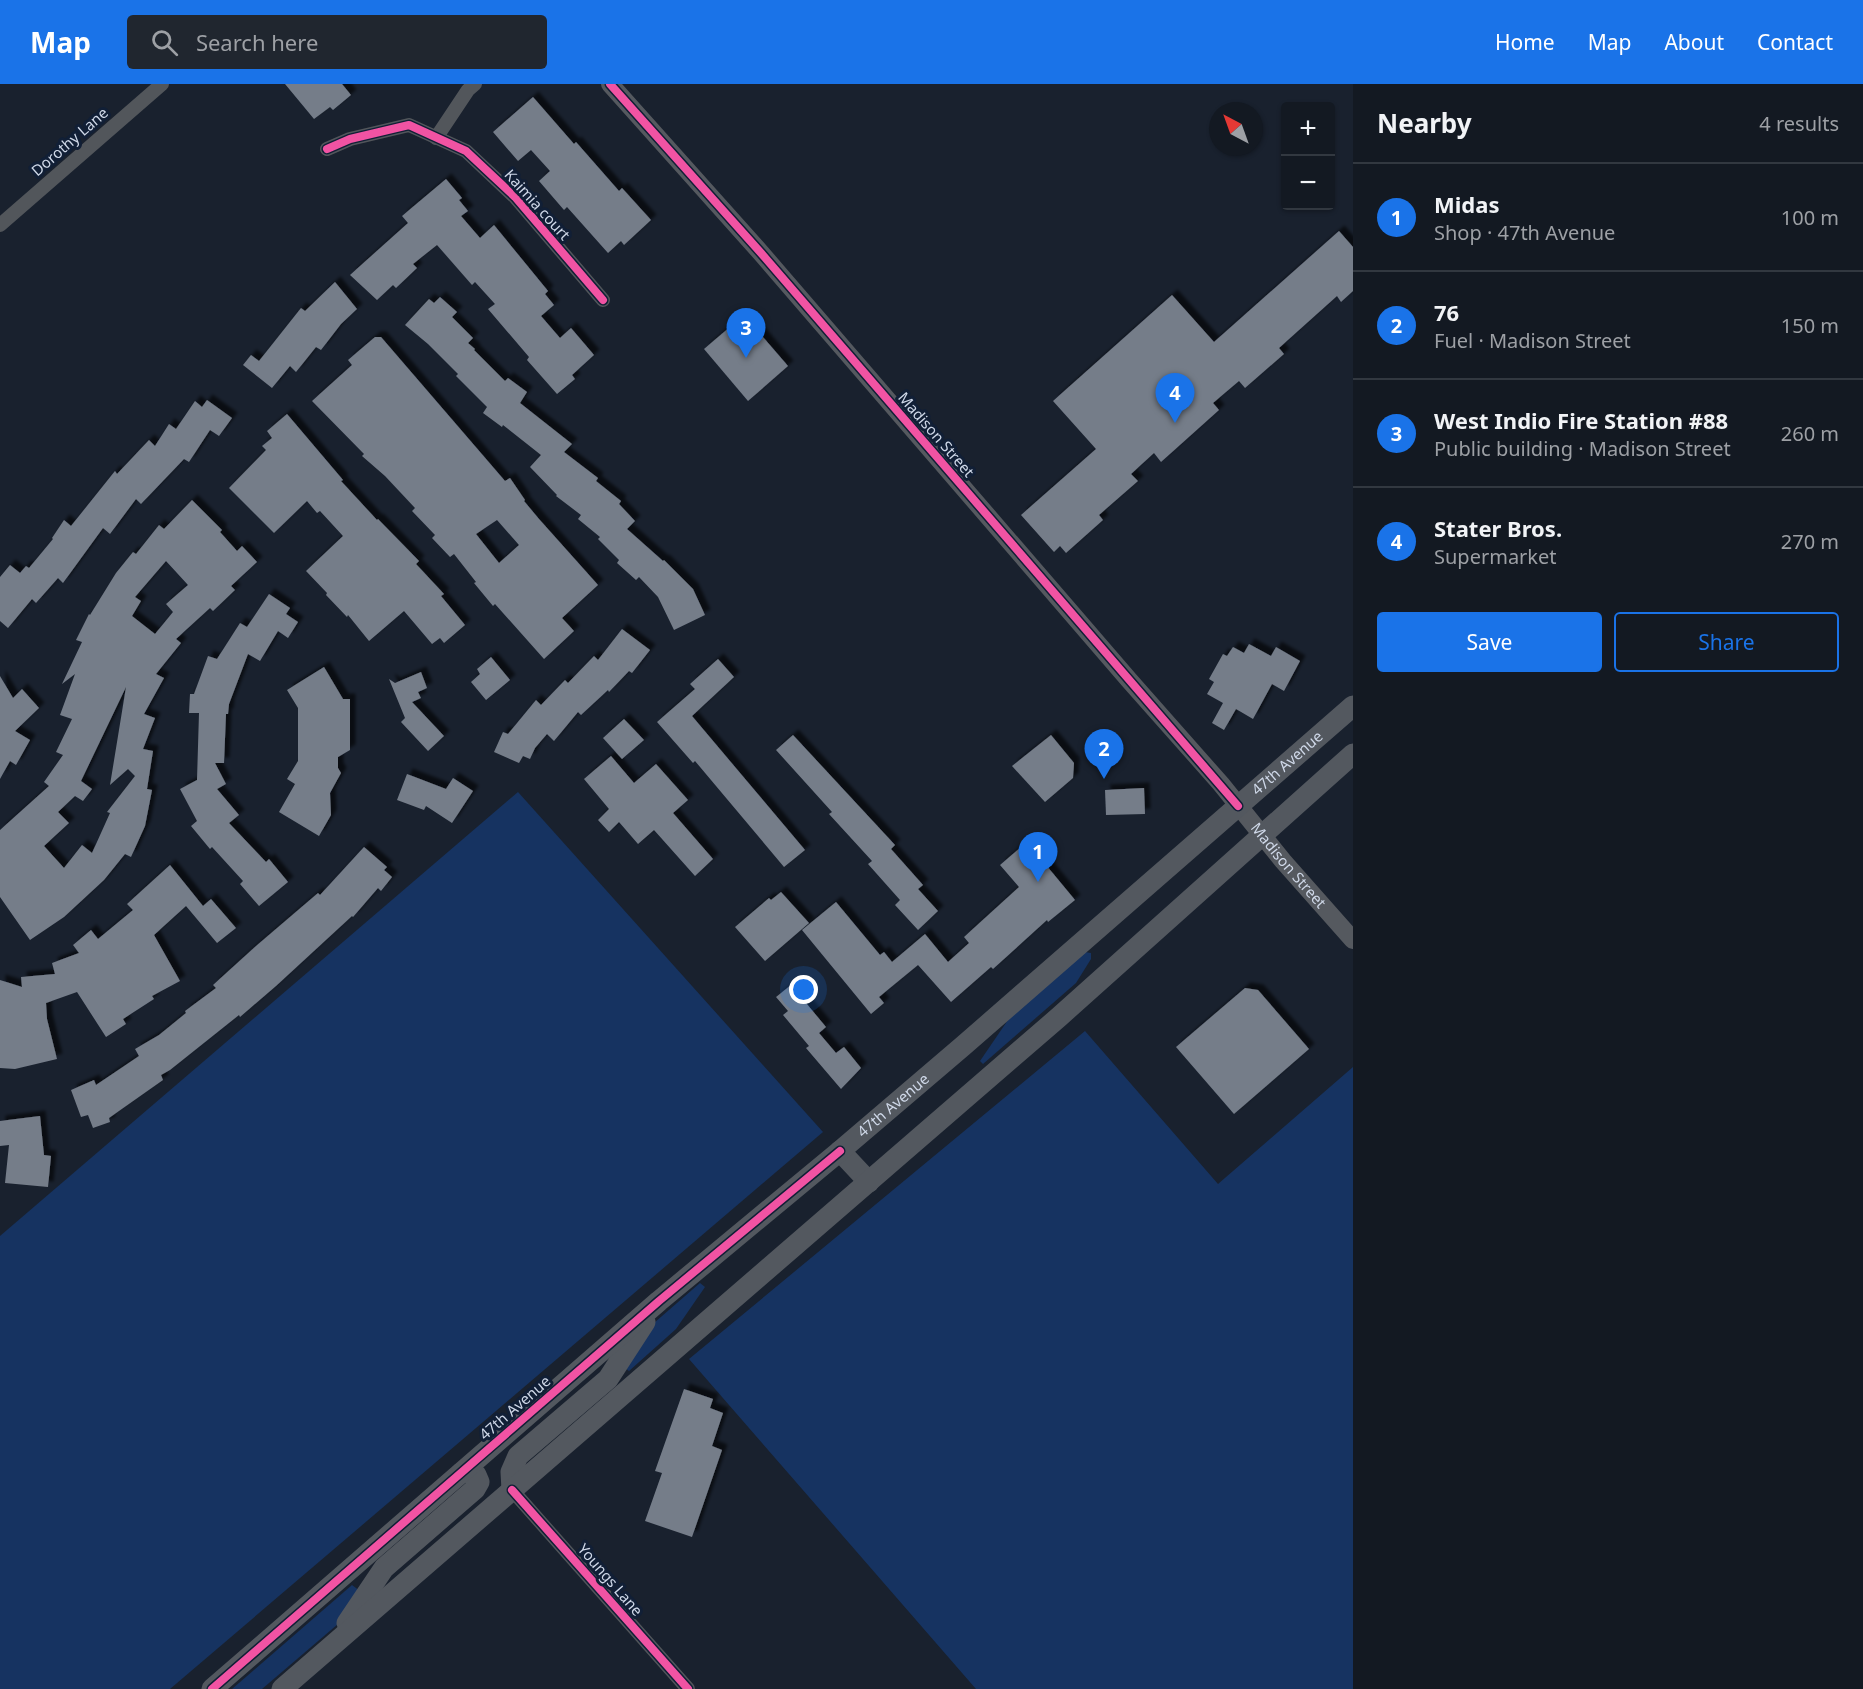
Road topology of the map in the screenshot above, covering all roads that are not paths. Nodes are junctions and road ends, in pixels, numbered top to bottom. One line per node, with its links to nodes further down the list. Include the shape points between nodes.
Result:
1 (162, 84): 6 (street, Dorothy Lane)
2 (475, 84): 4 (street)
3 (610, 84): 10 (main road, Madison Street, via 761,253)
4 (436, 138): 5 (street, Kaimia court, via 409,125 350,138); 7 (street, Kaimia court, via 466,151 515,197)
5 (327, 149)
6 (0, 225)
7 (603, 300)
8 (1353, 706): 10 (main road, 47th Avenue)
9 (1353, 754): 11 (main road)
10 (1238, 806): 11 (main road, Madison Street); 13 (main road, 47th Avenue)
11 (1262, 835): 12 (main road, Madison Street); 14 (main road)
12 (1353, 940)
13 (840, 1151): 14 (main road); 15 (main road, 47th Avenue)
14 (869, 1182): 17 (main road)
15 (659, 1301): 16 (main road, 47th Avenue); 17 (main road, via 608,1378 518,1456 511,1472)
16 (461, 1473): 18 (main road, via 476,1475 479,1482 475,1489 384,1568); 19 (main road, 47th Avenue)
17 (512, 1490): 18 (main road); 21 (street, Youngs Lane)
18 (332, 1646): 20 (main road)
19 (212, 1689)
20 (282, 1689)
21 (688, 1689)

